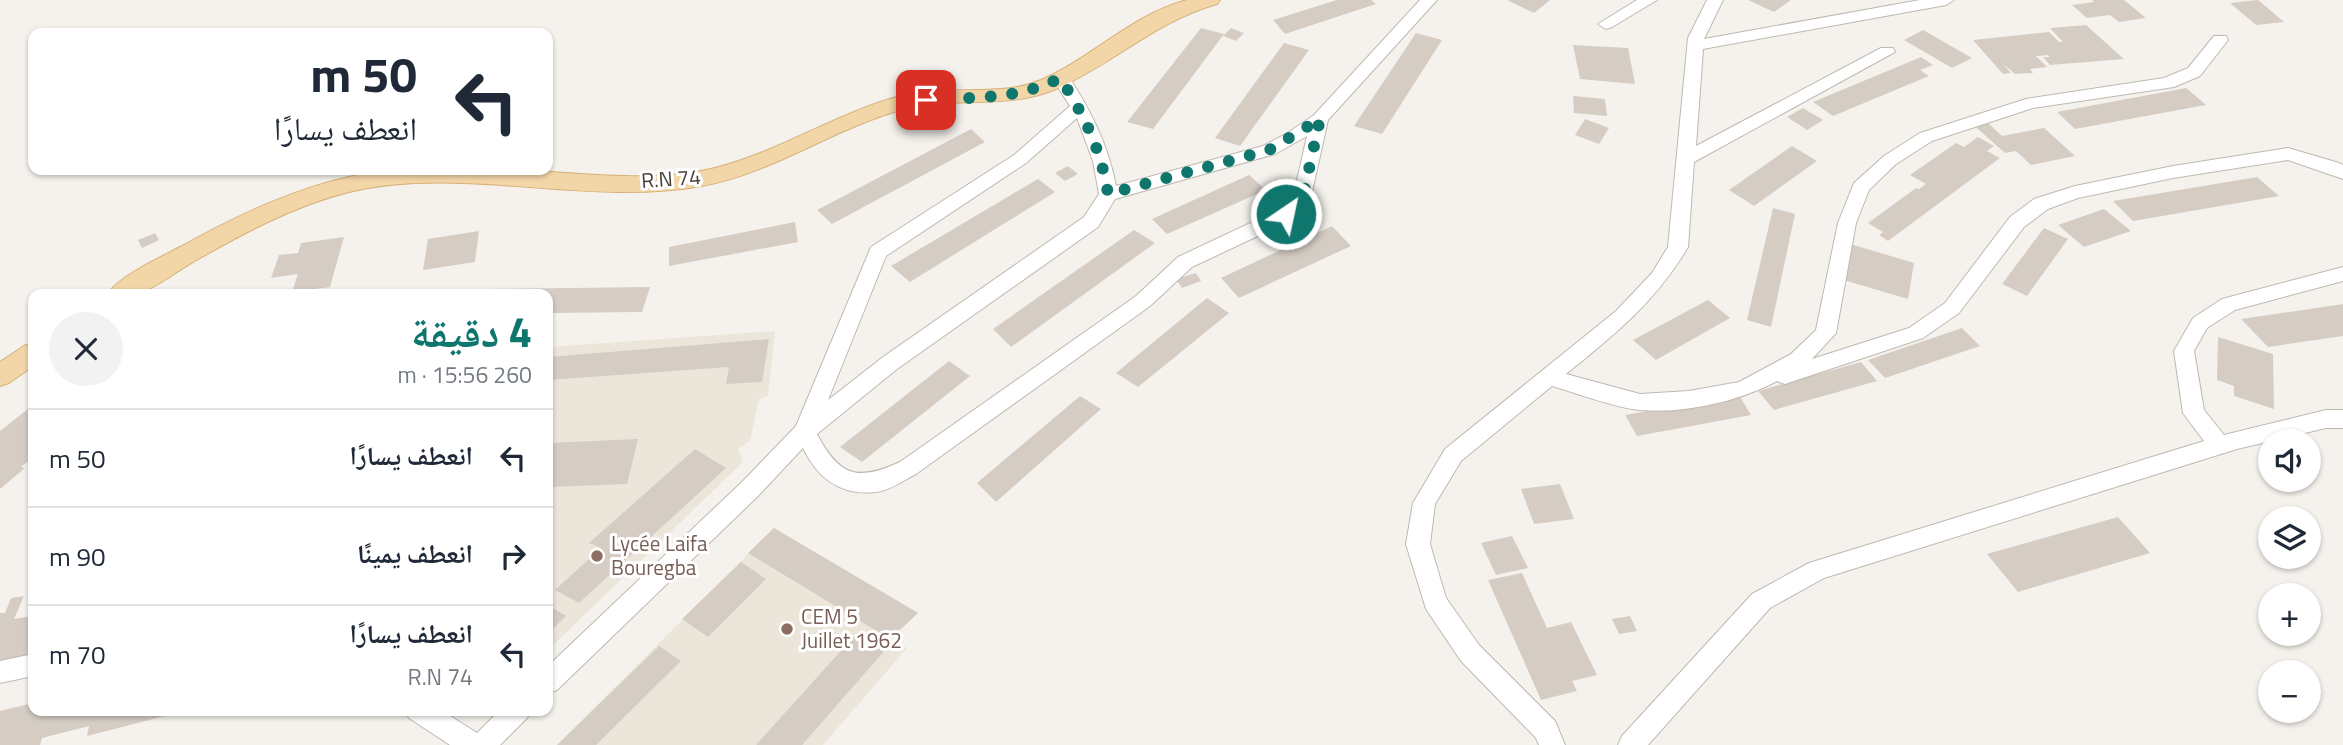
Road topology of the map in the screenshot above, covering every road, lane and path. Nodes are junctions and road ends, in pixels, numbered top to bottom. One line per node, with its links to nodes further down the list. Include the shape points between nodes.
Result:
1 (1210, 0): 10 (main road, R.N 74, via 1165,14)
2 (1649, 0): 6 (street)
3 (1715, 0): 8 (street)
4 (1946, 0): 8 (street)
5 (1427, 1): 12 (street)
6 (1606, 24)
7 (2220, 40): 21 (street, via 2194,72 2168,83 2032,103 1926,137 1890,160 1861,187 1847,223 1826,332 1798,360)
8 (1695, 46): 13 (street)
9 (1887, 52): 13 (street)
10 (1060, 78): 11 (street); 17 (main road, R.N 74, via 1004,96 911,101 885,108 752,164 674,182 464,177 382,179 332,189 260,216)
11 (1079, 107): 15 (street, via 1102,161); 23 (street, via 1020,159 878,252)
12 (1320, 119): 15 (street, via 1269,150); 23 (street, via 1302,201 1286,214 1185,262 1143,301 908,468 877,483 843,481 819,459)
13 (1685, 159): 20 (street, via 1678,247 1659,278 1623,316)
14 (2343, 173): 21 (street, via 2288,154 2064,195 2041,204 2017,222 1952,308 1916,333)
15 (1108, 194): 23 (street, via 1091,222 890,363)
16 (2343, 274): 24 (street, via 2229,304 2200,323 2184,351 2194,413)
17 (128, 289)
18 (28, 357): 19 (main road)
19 (0, 376)
20 (1547, 377): 21 (street, via 1640,402); 32 (street, via 1453,455 1424,503 1418,544 1435,602 1470,653 1546,730)
21 (1744, 389)
22 (2343, 419): 24 (street, via 2326,419)
23 (805, 431): 27 (street)
24 (2220, 446): 33 (street, via 1816,570 1761,601)
25 (28, 666): 26 (street)
26 (0, 672)
27 (553, 677)
28 (427, 716): 30 (street)
29 (512, 716): 31 (street)
30 (473, 745)
31 (482, 745)
32 (1552, 745)
33 (1631, 745)

